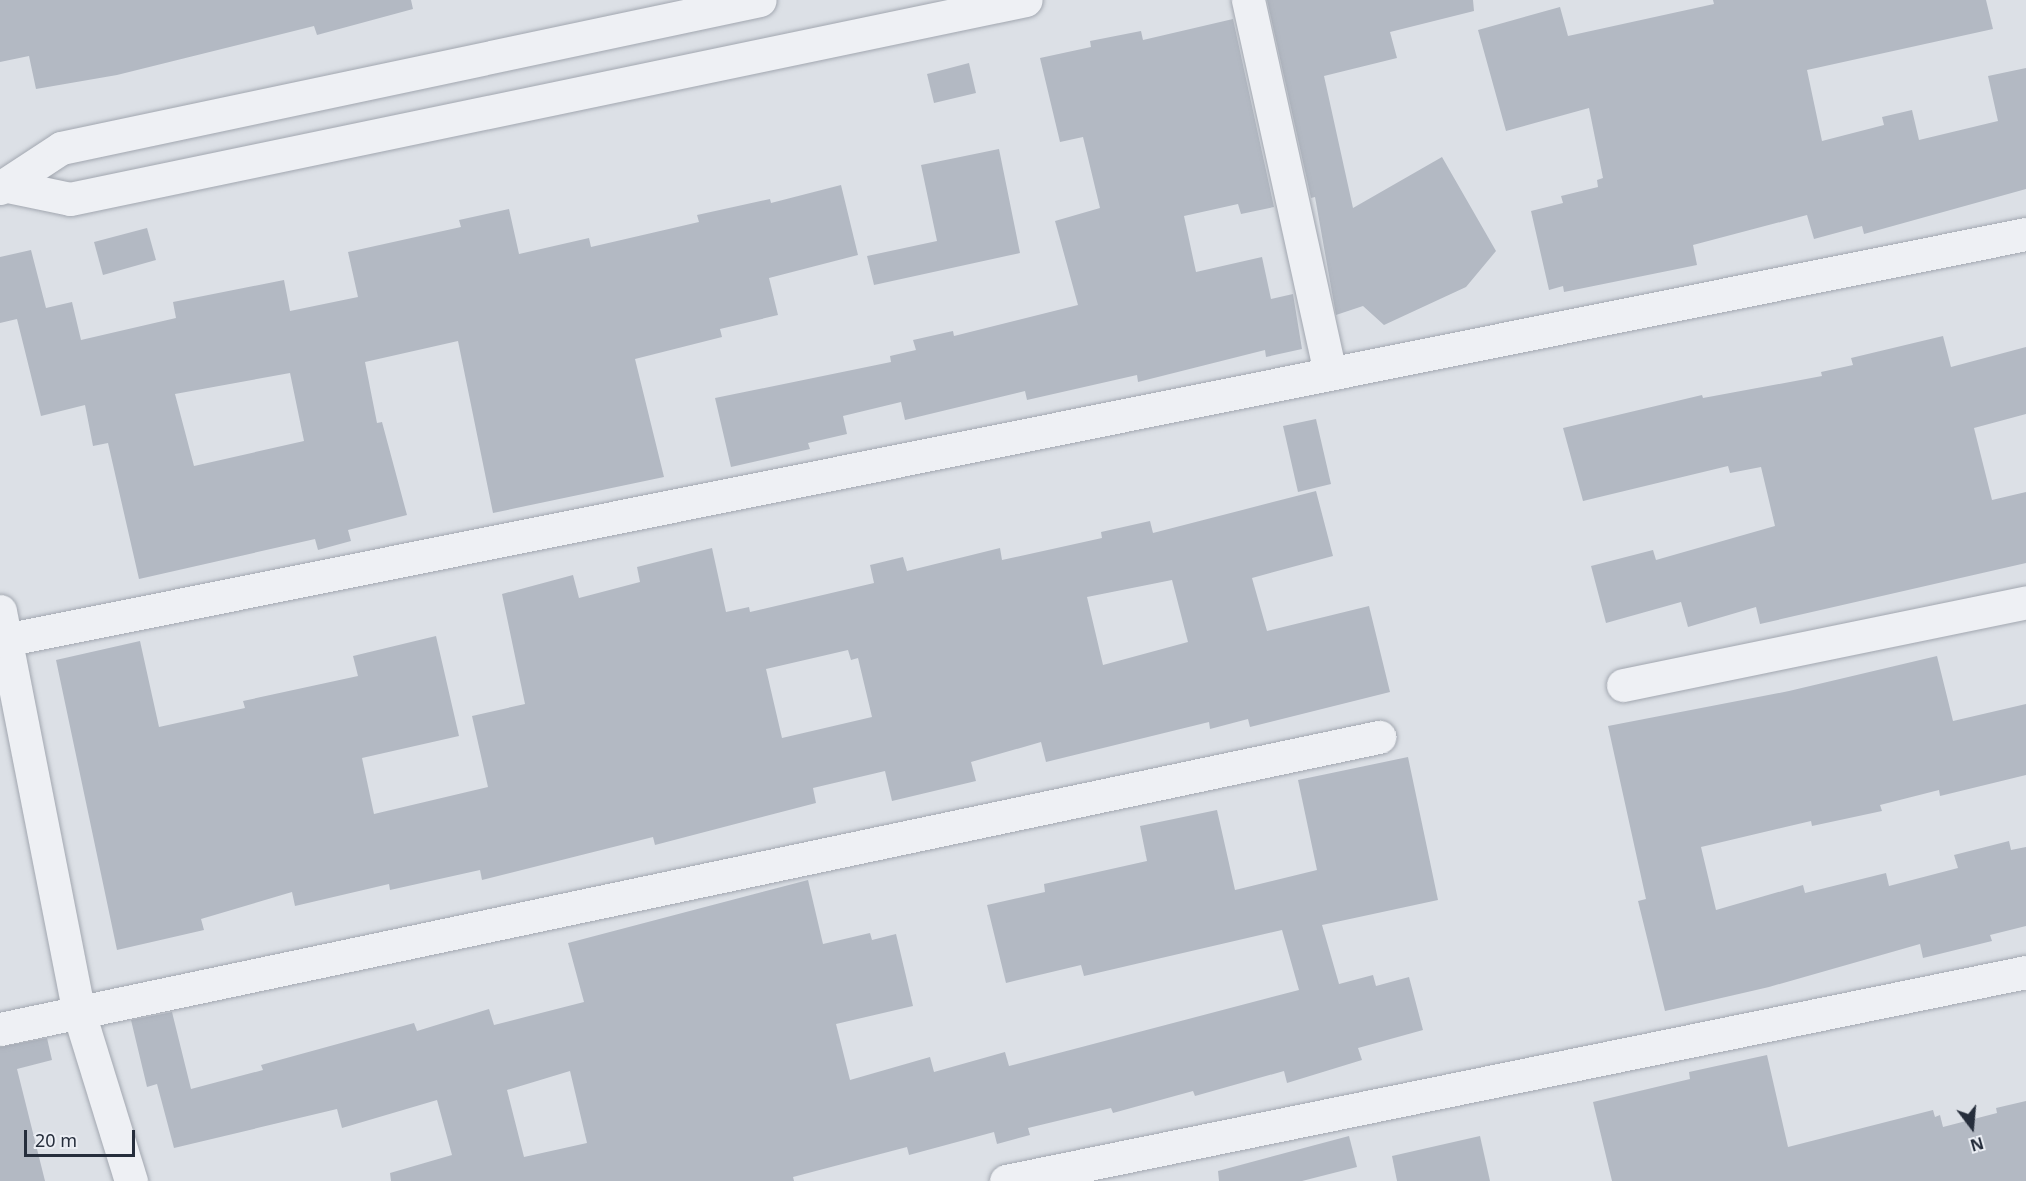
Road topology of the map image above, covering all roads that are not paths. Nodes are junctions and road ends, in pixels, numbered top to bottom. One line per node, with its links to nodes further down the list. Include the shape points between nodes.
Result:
1 (760, 0): 4 (street, via 61,148)
2 (1248, 0): 6 (street)
3 (1019, 1): 4 (street, via 70,199)
4 (4, 187)
5 (2026, 234): 6 (street)
6 (1330, 373): 8 (street)
7 (2026, 602): 9 (street)
8 (2, 630): 12 (street)
9 (1623, 685)
10 (1379, 736): 12 (street)
11 (2026, 972): 15 (street)
12 (79, 1013): 13 (street); 14 (street)
13 (0, 1029)
14 (131, 1181)
15 (1006, 1181)

